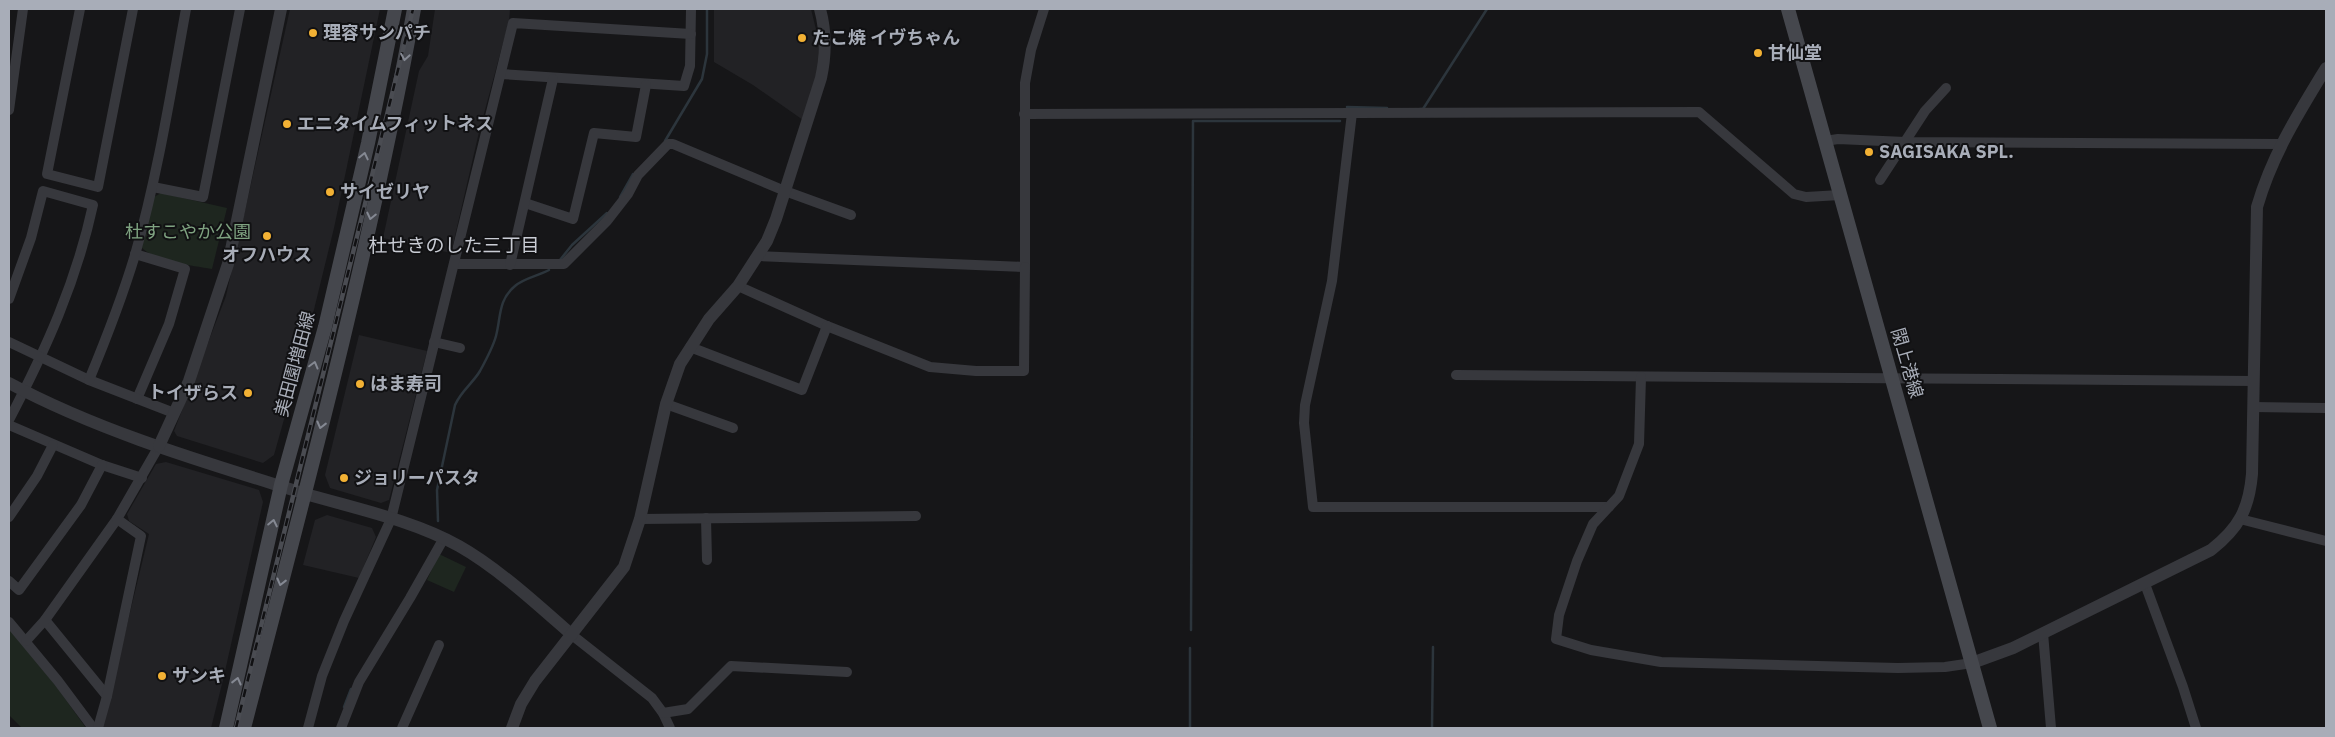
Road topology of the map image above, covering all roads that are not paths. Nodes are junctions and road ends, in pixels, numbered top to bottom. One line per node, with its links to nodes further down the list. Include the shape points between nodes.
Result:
1 (23, 9): 19 (street)
2 (80, 9): 3 (street, via 47,174 98,187)
3 (133, 9)
4 (186, 9): 26 (street)
5 (240, 9): 26 (street, via 203,197)
6 (281, 9): 55 (street, via 228,264)
7 (395, 9): 63 (main road, 美田園増田線, one-way to 7, via 325,327)
8 (414, 9): 64 (main road, one-way to 64, via 398,100)
9 (691, 9): 13 (street)
10 (820, 9): 27 (street, via 824,38 823,68)
11 (1044, 9): 21 (street, via 1031,50)
12 (1788, 9): 22 (main road, 閖上港線)
13 (691, 34): 14 (street, via 513,22); 17 (street, via 690,66 684,86)
14 (501, 74): 16 (street); 33 (street)
15 (2324, 77): 24 (street)
16 (553, 79): 17 (street); 29 (street)
17 (646, 85): 29 (street, via 636,137 594,133 573,219)
18 (1946, 88): 23 (street, via 1925,111)
19 (9, 110)
20 (1352, 113): 21 (street); 28 (street, via 1699,112 1794,194 1806,198); 65 (street, via 1332,281 1305,405 1313,507)
21 (1024, 114): 35 (street)
22 (1825, 141): 23 (street); 28 (main road, 閖上港線)
23 (1905, 142): 24 (street); 25 (street)
24 (2281, 144): 48 (street, via 2265,176 2257,207)
25 (1880, 180)
26 (152, 187): 31 (street)
27 (785, 191): 30 (street); 32 (street); 34 (street, via 668,144 638,175 607,221 564,264)
28 (1840, 195): 46 (main road, 閖上港線)
29 (525, 203): 34 (street)
30 (851, 215)
31 (135, 254): 47 (street); 51 (street, via 185,269 169,324)
32 (758, 256): 35 (street); 36 (street)
33 (454, 264): 34 (street); 40 (street)
34 (510, 265)
35 (1024, 266): 38 (street, via 1024,371 930,367)
36 (738, 286): 38 (street); 41 (street)
37 (9, 299): 43 (street, via 31,238 43,191 93,205 76,272)
38 (827, 326): 41 (street, via 802,390)
39 (9, 342): 43 (street)
40 (434, 342): 42 (street); 70 (street)
41 (690, 347): 52 (street)
42 (460, 348)
43 (41, 358): 47 (street); 50 (street)
44 (1456, 376): 45 (street)
45 (1641, 378): 46 (street); 65 (street, via 1639,444 1619,496)
46 (1892, 379): 48 (street); 84 (main road, 閖上港線)
47 (89, 380): 51 (street)
48 (2254, 381): 53 (street)
49 (9, 383): 50 (street)
50 (24, 391): 56 (street); 60 (street)
51 (137, 399): 55 (street)
52 (666, 404): 58 (street); 71 (street)
53 (2253, 407): 54 (street); 72 (street, via 2251,487)
54 (2326, 408)
55 (174, 413): 60 (street)
56 (9, 420)
57 (9, 425): 59 (street)
58 (733, 428)
59 (53, 445): 61 (street); 67 (street, via 37,476)
60 (159, 446): 62 (street); 63 (street)
61 (102, 465): 62 (street); 76 (street, via 81,505 19,590)
62 (142, 478): 69 (street)
63 (281, 485): 64 (street); 90 (main road, 美田園増田線, one-way to 63)
64 (304, 493): 70 (street); 91 (main road, one-way to 91)
65 (1609, 507): 84 (street, via 1593,524 1578,561 1559,615 1556,639 1591,650 1661,662 1898,668)
66 (916, 516): 68 (street)
67 (9, 517)
68 (706, 518): 71 (street); 75 (street)
69 (118, 519): 78 (street); 86 (street, via 141,536)
70 (390, 519): 73 (street); 92 (street, via 322,676)
71 (640, 519): 81 (street, via 624,567)
72 (2240, 520): 74 (street); 77 (street, via 2211,550)
73 (444, 538): 81 (street, via 483,562); 93 (street, via 359,682)
74 (2326, 541)
75 (706, 560)
76 (9, 581)
77 (2145, 584): 80 (street); 99 (street)
78 (46, 620): 82 (street); 86 (street)
79 (9, 622): 82 (street)
80 (2043, 633): 84 (street); 98 (street)
81 (572, 635): 87 (street, via 652,698); 95 (street, via 535,681)
82 (26, 641): 88 (street)
83 (439, 645): 94 (street)
84 (1972, 663): 97 (main road, 閖上港線)
85 (847, 672): 87 (street, via 731,666 688,709)
86 (107, 696): 89 (street)
87 (664, 713): 96 (street)
88 (93, 728)
89 (98, 728)
90 (226, 728)
91 (244, 728)
92 (308, 728)
93 (341, 728)
94 (402, 728)
95 (512, 728)
96 (670, 728)
97 (1990, 728)
98 (2051, 728)
99 (2196, 728)

